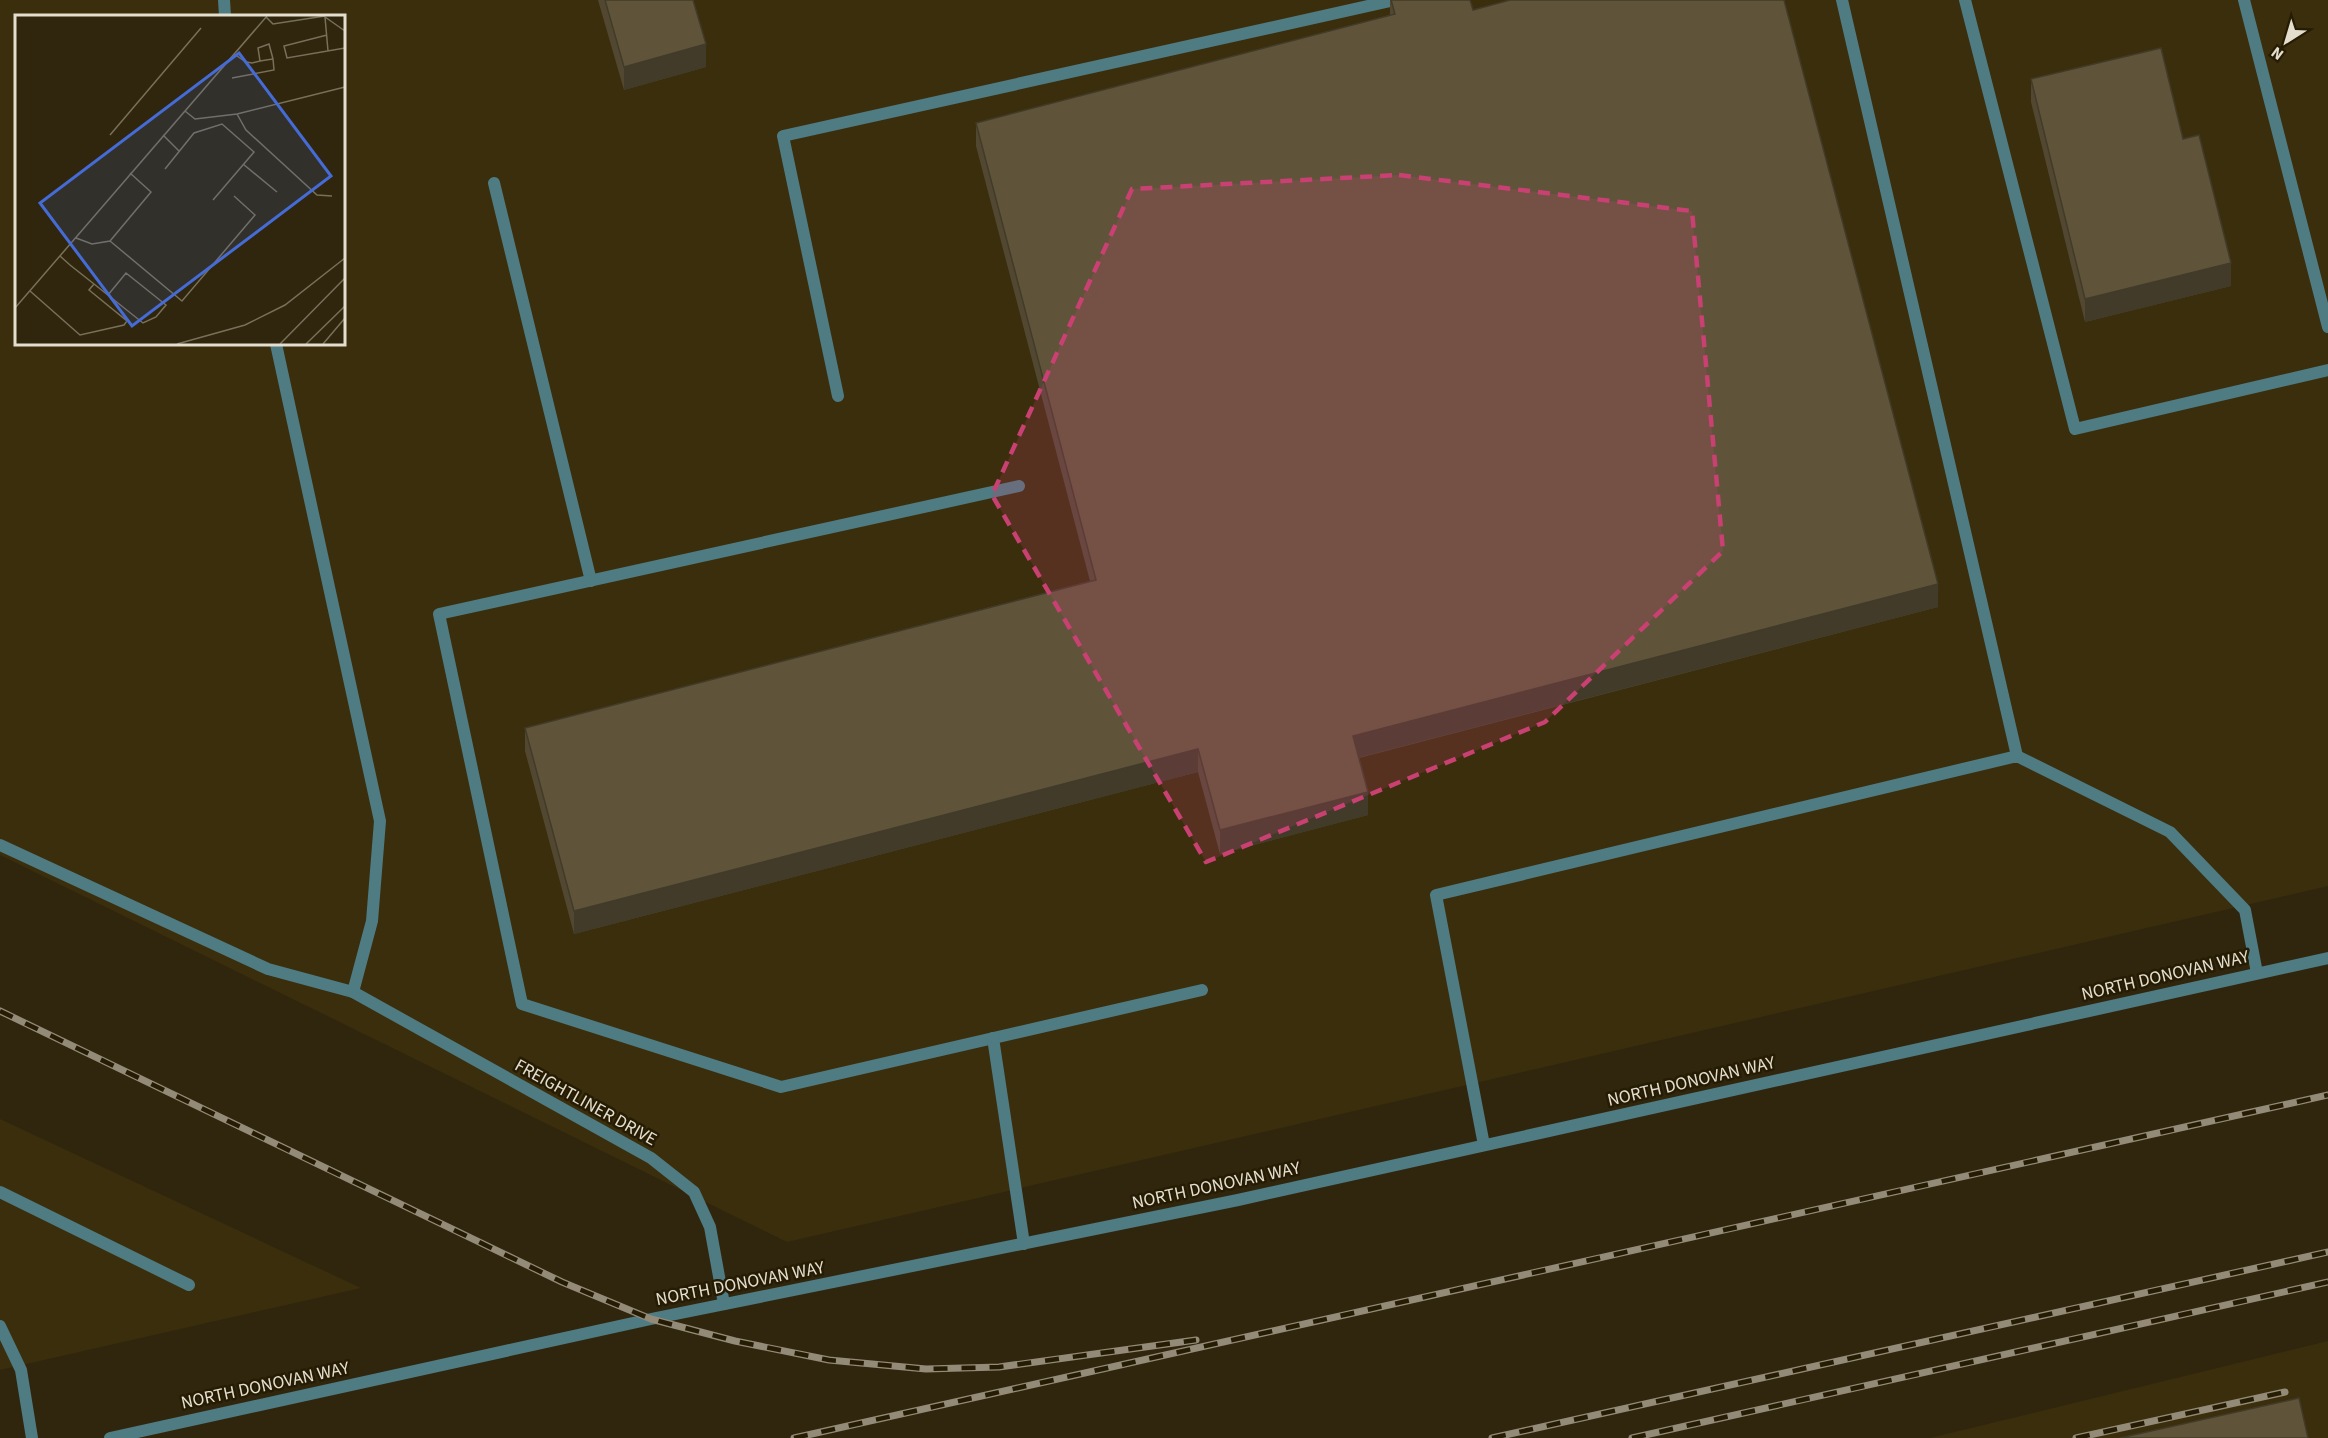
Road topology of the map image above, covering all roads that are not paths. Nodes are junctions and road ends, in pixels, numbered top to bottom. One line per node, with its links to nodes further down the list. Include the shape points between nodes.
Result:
1 (224, 0): 6 (street)
2 (1395, 0): 11 (street, via 783,136)
3 (1842, 0): 14 (street)
4 (1965, 0): 10 (street, via 2075,429)
5 (2244, 0): 8 (street)
6 (225, 15)
7 (494, 183): 13 (street)
8 (2328, 327)
9 (276, 345): 19 (street, via 380,821 372,921)
10 (2328, 370)
11 (838, 396)
12 (1019, 486): 13 (street)
13 (591, 580): 20 (street, via 439,614 522,1004 781,1087)
14 (2017, 756): 17 (street, via 2170,832 2245,910); 21 (street, via 1436,895)
15 (0, 845): 19 (street, FREIGHTLINER DRIVE, via 268,969)
16 (2328, 958): 17 (street, NORTH DONOVAN WAY)
17 (2258, 973): 21 (street, NORTH DONOVAN WAY)
18 (1202, 990): 20 (street)
19 (353, 992): 25 (street, FREIGHTLINER DRIVE, via 651,1158 694,1192 710,1227)
20 (993, 1038): 23 (street)
21 (1484, 1145): 23 (street, NORTH DONOVAN WAY)
22 (0, 1192): 24 (street)
23 (1024, 1244): 25 (street, NORTH DONOVAN WAY)
24 (189, 1285)
25 (724, 1304): 28 (street, NORTH DONOVAN WAY)
26 (0, 1326): 27 (street, via 21,1370)
27 (32, 1438)
28 (110, 1438)

